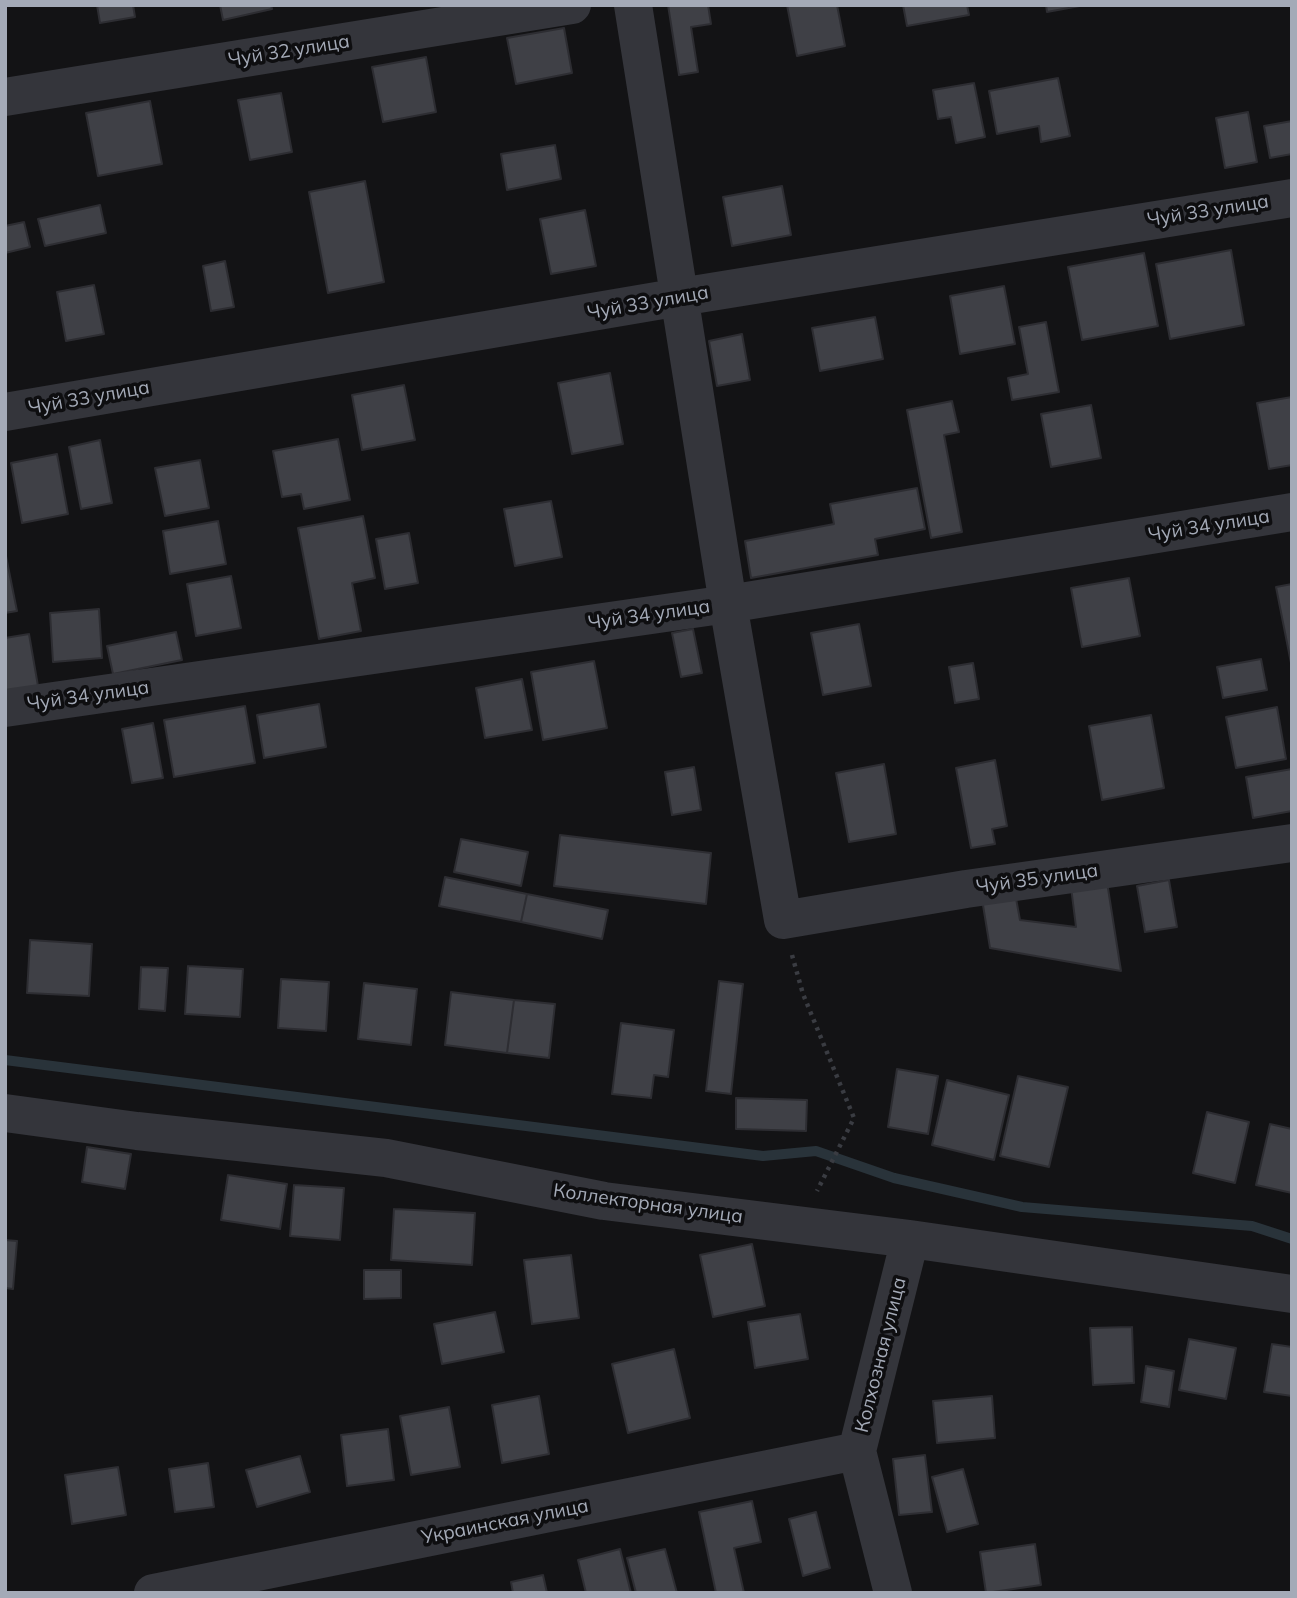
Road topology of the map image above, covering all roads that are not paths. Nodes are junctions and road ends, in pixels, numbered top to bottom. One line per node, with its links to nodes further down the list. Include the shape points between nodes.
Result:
1 (572, 5): 3 (street, Чуй 32 улица)
2 (633, 5): 5 (street)
3 (5, 97)
4 (1292, 198): 5 (street, Чуй 33 улица)
5 (680, 297): 6 (street, Чуй 33 улица); 8 (street)
6 (5, 412)
7 (1292, 512): 8 (street, Чуй 34 улица)
8 (727, 604): 9 (street, Чуй 34 улица); 10 (street, Чуй 35 улица, via 783,920)
9 (5, 708)
10 (1292, 843)
11 (5, 1113): 12 (street, Коллекторная улица, via 386,1158 604,1201)
12 (910, 1239): 13 (street, Коллекторная улица); 14 (street, Колхозная улица)
13 (1292, 1294)
14 (857, 1451): 15 (street, Украинская улица); 16 (street, Колхозная улица)
15 (153, 1593)
16 (892, 1593)

